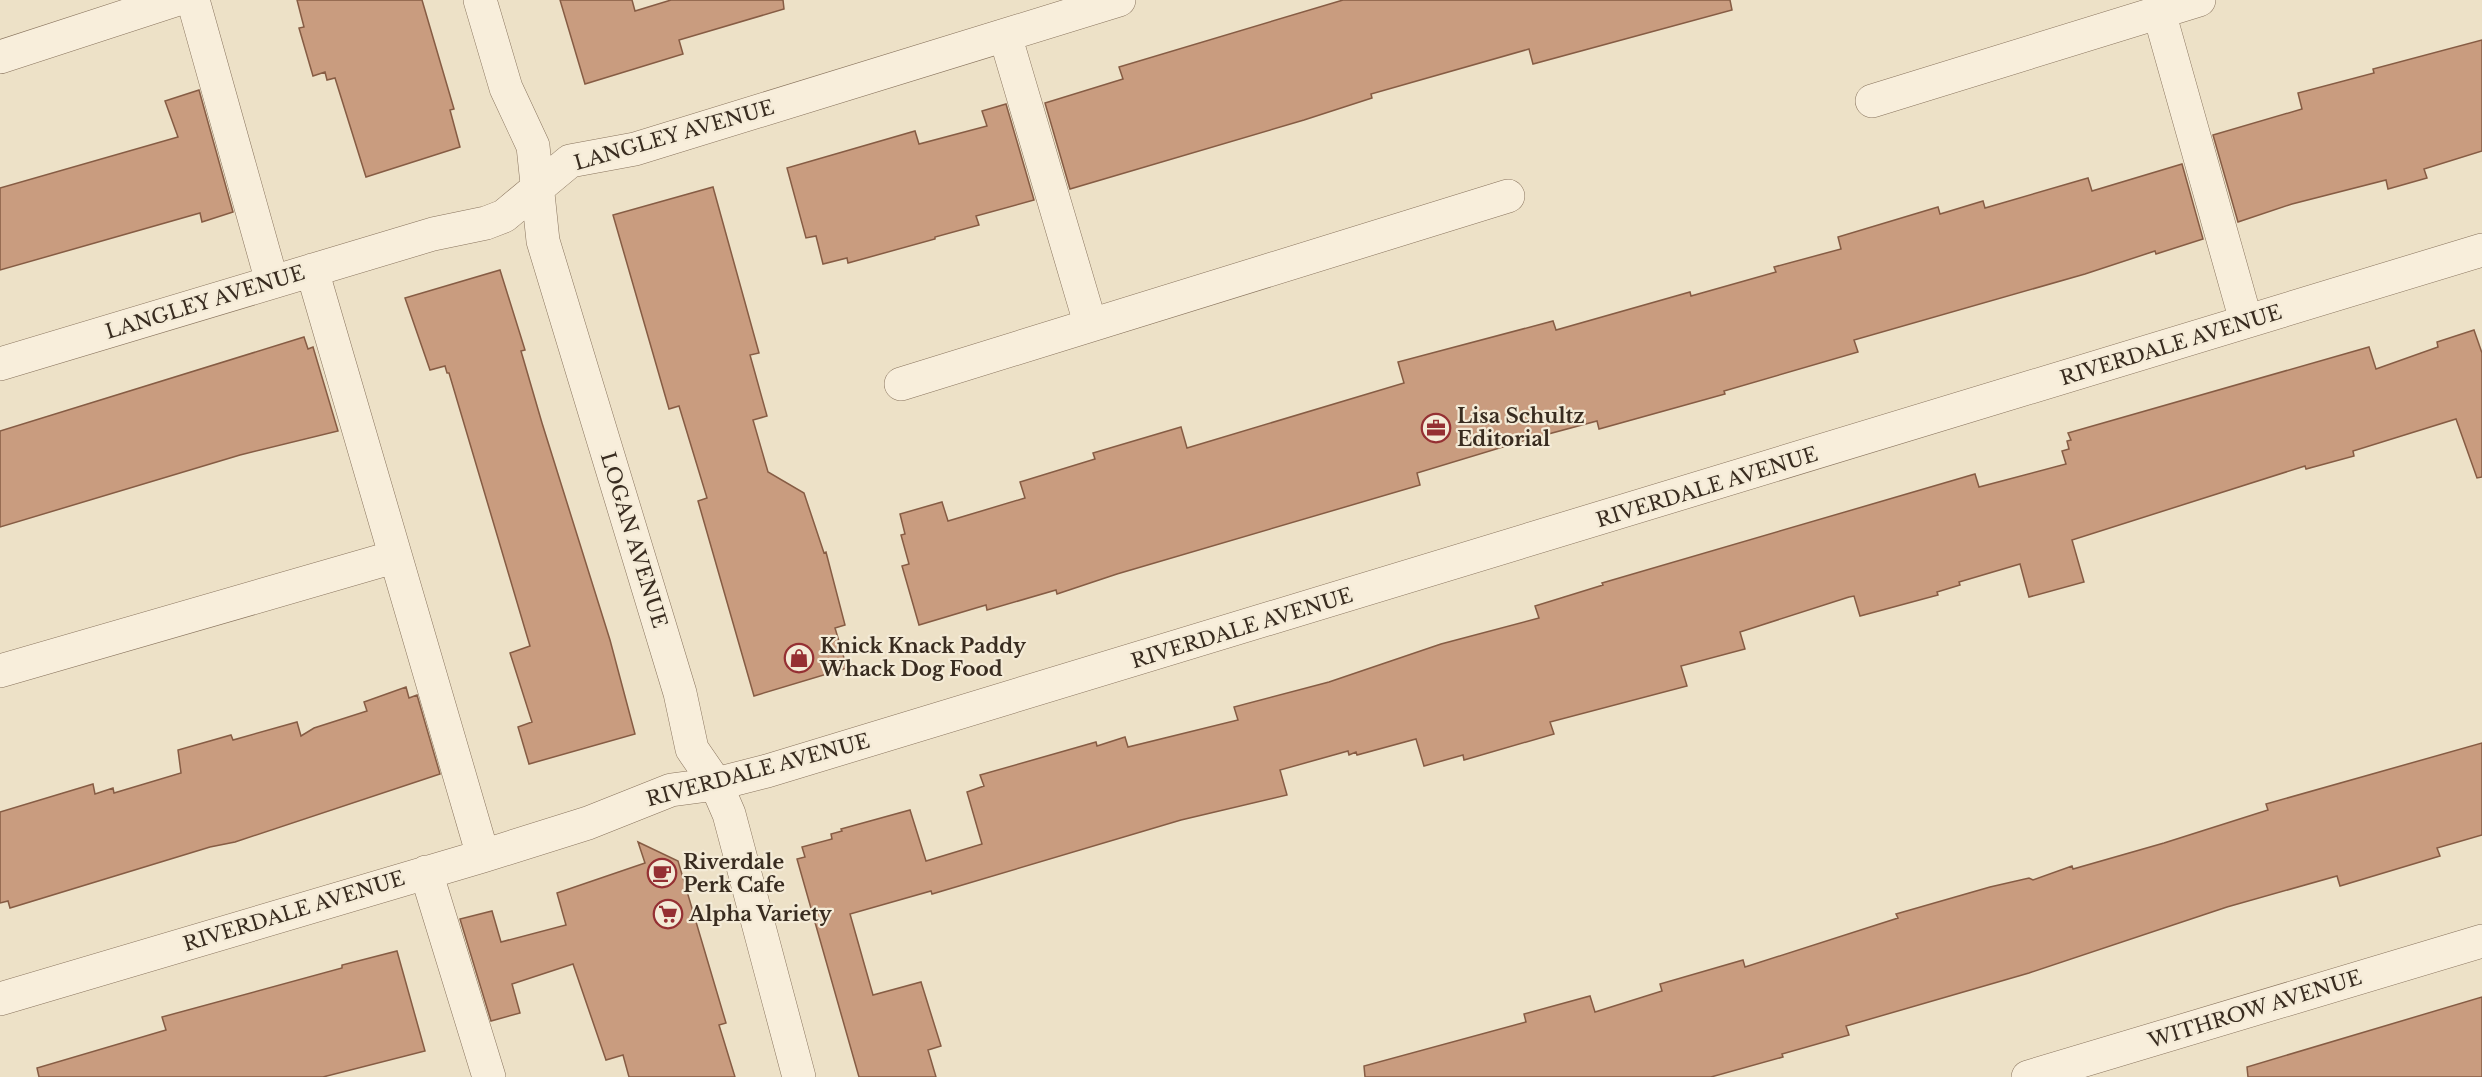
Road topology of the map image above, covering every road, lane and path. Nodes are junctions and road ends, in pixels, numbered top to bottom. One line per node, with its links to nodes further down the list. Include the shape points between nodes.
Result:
1 (175, 0): 8 (street)
2 (193, 0): 14 (street)
3 (480, 0): 10 (street, LOGAN AVENUE, via 506,88 533,146)
4 (1119, 0): 7 (street, LANGLEY AVENUE)
5 (2199, 0): 6 (street)
6 (2159, 12): 9 (street); 15 (street)
7 (1005, 36): 10 (street, LANGLEY AVENUE, via 635,148 570,161); 16 (street)
8 (0, 57)
9 (1872, 101)
10 (536, 189): 13 (street, LANGLEY AVENUE, via 504,216 486,223 433,234); 21 (street, LOGAN AVENUE, via 543,241 673,670 692,749)
11 (1508, 196): 16 (street)
12 (2482, 250): 15 (street, RIVERDALE AVENUE)
13 (312, 270): 14 (street, LANGLEY AVENUE); 19 (street)
14 (272, 282): 17 (street, LANGLEY AVENUE)
15 (2246, 321): 21 (street, RIVERDALE AVENUE, via 1350,596)
16 (1090, 323): 18 (street)
17 (0, 364)
18 (901, 384)
19 (394, 557): 20 (street); 22 (street)
20 (0, 671)
21 (716, 784): 22 (street, RIVERDALE AVENUE, via 671,790 588,823); 27 (street, LOGAN AVENUE, via 729,814)
22 (483, 856): 23 (street, RIVERDALE AVENUE)
23 (426, 872): 25 (street, RIVERDALE AVENUE); 26 (street)
24 (2482, 941): 28 (street, WITHROW AVENUE)
25 (0, 999)
26 (489, 1077)
27 (799, 1077)
28 (2028, 1077)

